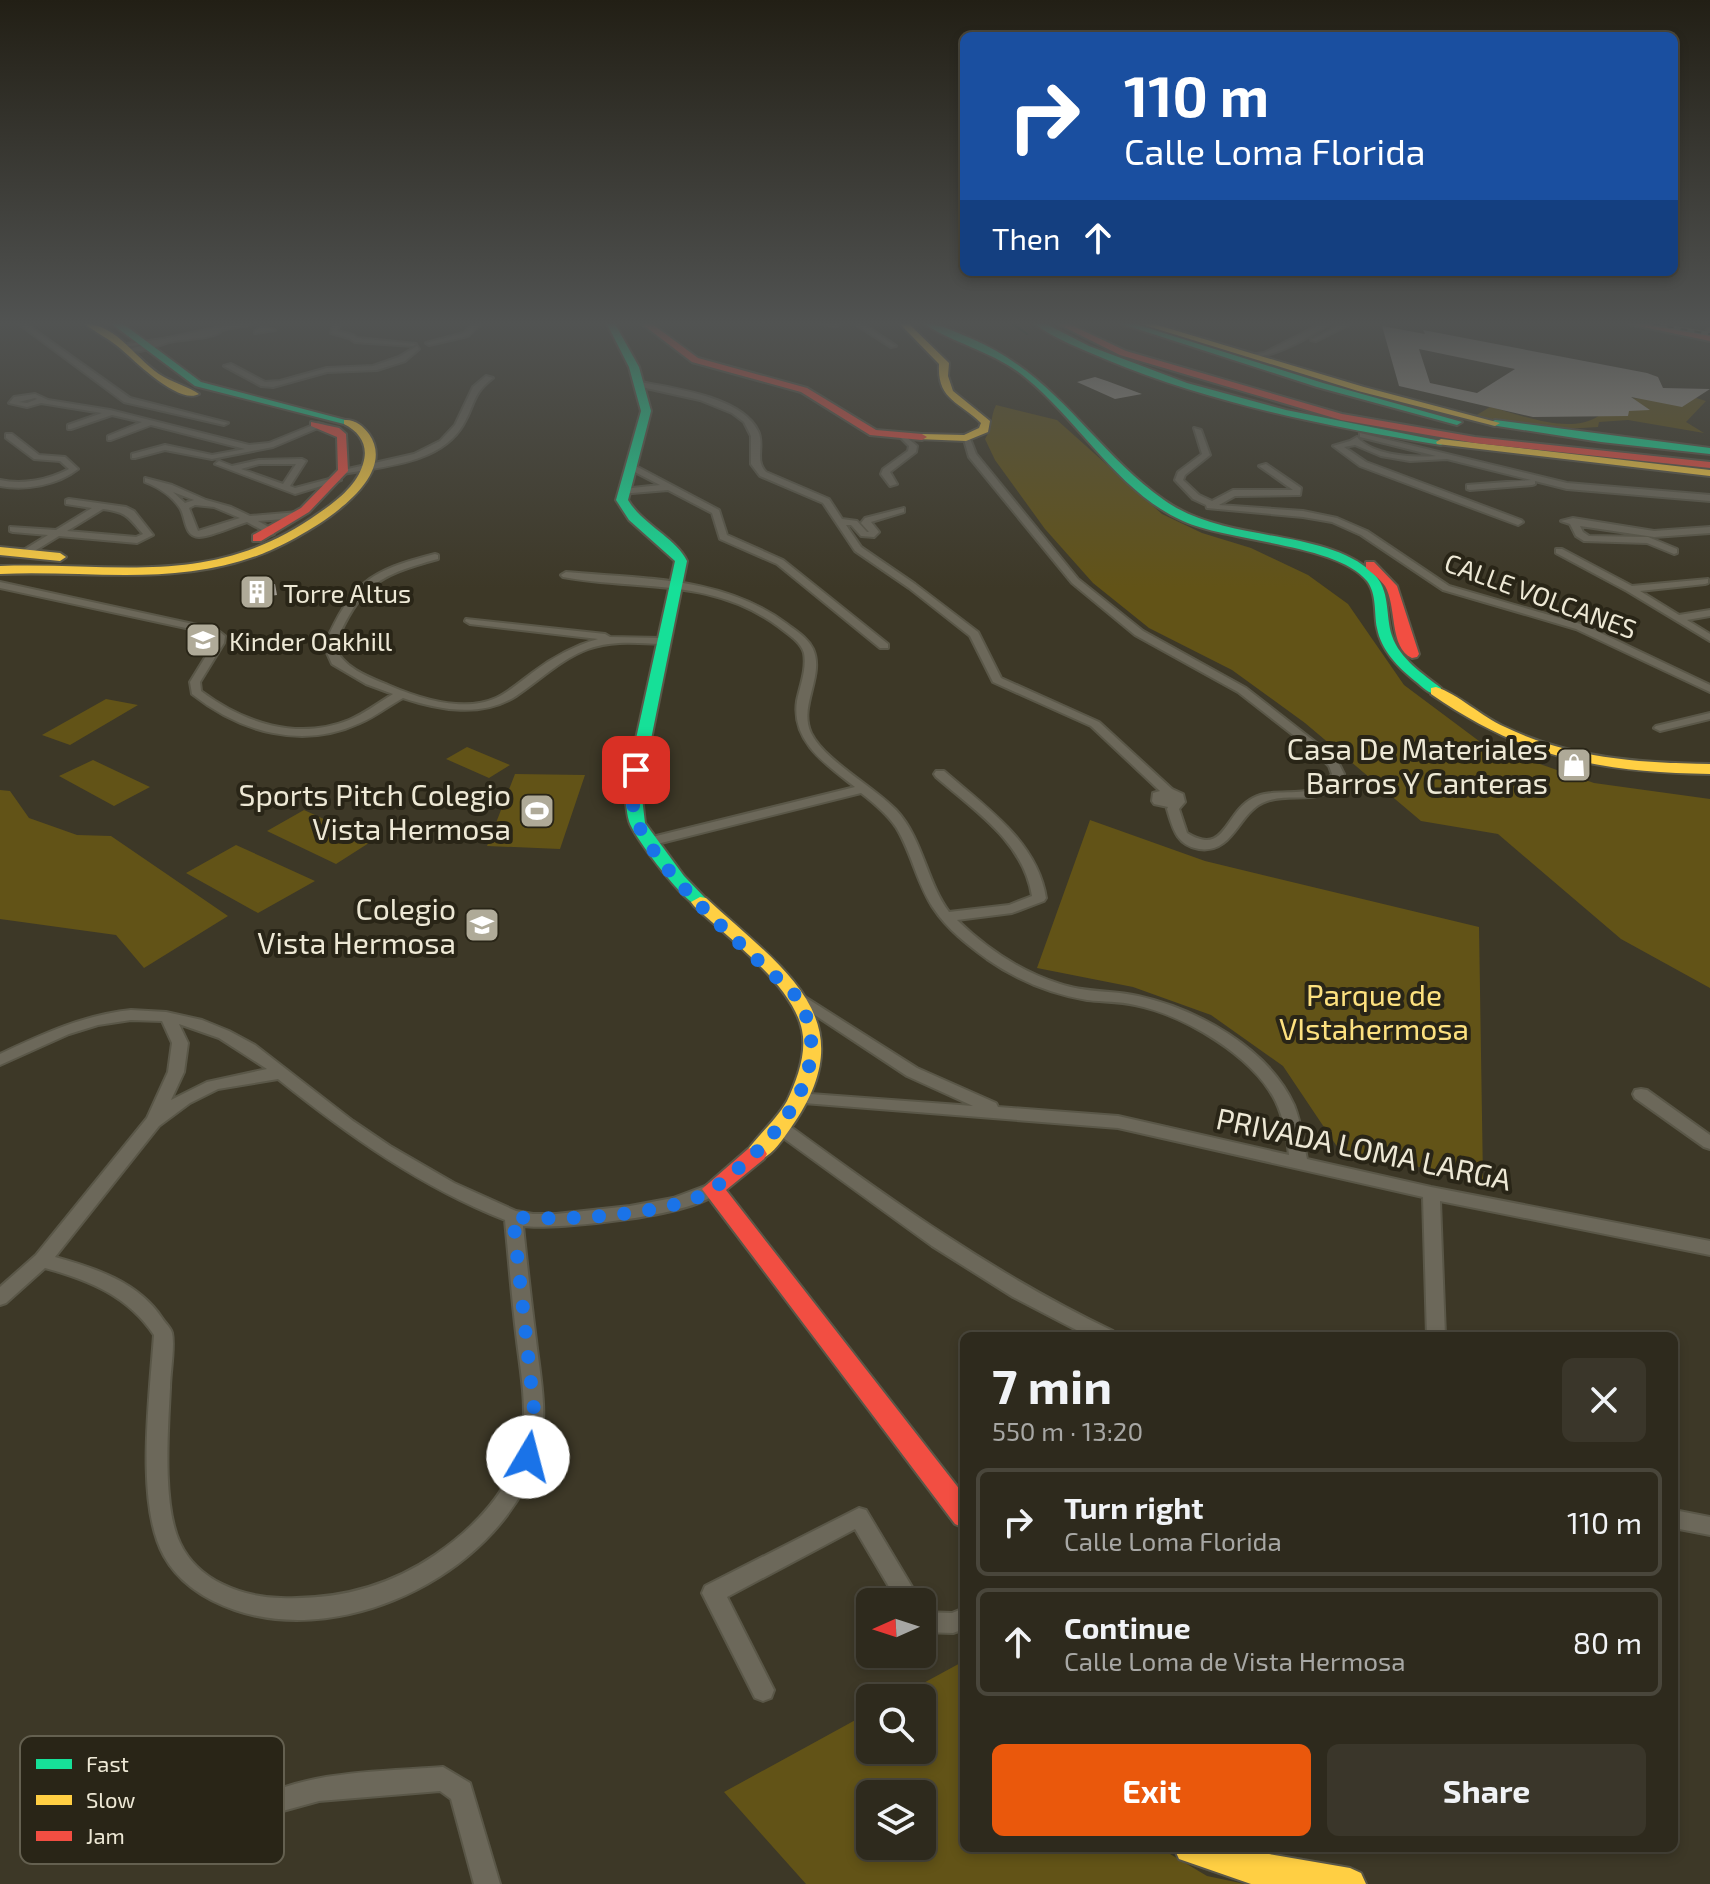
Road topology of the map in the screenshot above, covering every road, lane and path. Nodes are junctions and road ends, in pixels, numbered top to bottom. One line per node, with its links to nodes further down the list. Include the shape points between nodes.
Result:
1 (110, 412): 16 (street); 19 (street)
2 (177, 412): 17 (street)
3 (263, 412): 18 (main road)
4 (308, 412): 33 (main road, via 352,423 365,432 371,442)
5 (463, 412): 33 (street, via 445,441)
6 (646, 412): 35 (main road)
7 (727, 412): 58 (street, via 746,421 756,436 757,468 763,474 826,501)
8 (840, 412): 25 (main road, via 874,433)
9 (973, 412): 26 (main road, via 986,423 984,430)
10 (1065, 412): 87 (main road, via 1159,503 1188,519 1323,555 1366,573 1380,592 1381,628 1390,646 1451,705 1481,725 1529,746 1596,763)
11 (1079, 412): 86 (main road, via 1183,509 1243,532 1338,552 1387,576 1396,588 1404,643 1451,691 1493,720 1527,736 1595,755 1662,763)
12 (1277, 412): 23 (main road)
13 (1325, 412): 21 (main road)
14 (1419, 412): 31 (main road, via 1559,441)
15 (1463, 412): 29 (main road, via 1593,439)
16 (150, 422): 24 (street); 28 (street)
17 (224, 423)
18 (321, 425): 28 (street); 39 (main road, via 342,436)
19 (71, 427)
20 (1197, 430): 53 (street, via 1206,455 1181,474 1182,485)
21 (1406, 430): 27 (main road); 34 (main road)
22 (9, 436): 42 (street, via 37,457 62,459 74,469 15,485)
23 (1362, 436): 27 (main road); 41 (street, via 1417,460 1449,456); 59 (street, via 1337,446 1363,464)
24 (111, 438)
25 (905, 438): 26 (main road); 43 (street, via 912,452 886,471)
26 (966, 438): 58 (street, via 972,455 1075,581 1139,633 1242,690 1334,765 1335,783 1311,795 1251,802 1222,842 1200,844 1181,835 1173,809 1179,797 1095,724 997,680 974,634 867,557)
27 (1474, 445): 38 (main road); 49 (street, via 1470,455 1481,460 1570,482)
28 (259, 448): 30 (street, via 212,457 162,447)
29 (1710, 451)
30 (135, 456)
31 (1710, 458)
32 (219, 464): 37 (street)
33 (370, 465): 39 (street); 70 (main road, via 323,516 280,542 205,565)
34 (1710, 465)
35 (630, 466): 45 (street); 48 (main road)
36 (1263, 466): 53 (street, via 1297,493 1233,493)
37 (234, 469): 47 (street); 47 (street, via 259,462 302,461)
38 (1710, 473)
39 (340, 475): 47 (street, via 305,490); 56 (main road)
40 (148, 480): 44 (street)
41 (1544, 481): 46 (street); 49 (street)
42 (0, 483)
43 (893, 484)
44 (164, 487): 50 (street); 54 (street)
45 (671, 487): 48 (street); 81 (street, via 716,512 728,541 780,562)
46 (1470, 487)
47 (285, 488)
48 (623, 492): 73 (main road, via 633,518 678,555)
49 (1710, 495)
50 (206, 501): 54 (street); 57 (street)
51 (69, 502): 52 (street)
52 (103, 505): 63 (street); 63 (street, via 131,513 146,538)
53 (1210, 506): 82 (street, CALLE VOLCANES, via 1334,520 1364,533 1446,588 1580,627)
54 (184, 507): 57 (street, via 196,534)
55 (901, 510): 58 (street, via 868,520 871,535 854,523)
56 (298, 515): 57 (street); 62 (main road)
57 (247, 519): 62 (street)
58 (839, 521)
59 (1518, 522)
60 (13, 529): 63 (street)
61 (1710, 530): 66 (street, via 1654,534 1570,521 1587,539 1648,540)
62 (271, 532): 64 (main road)
63 (56, 533): 69 (street)
64 (228, 549): 68 (main road); 70 (main road, via 152,565)
65 (1559, 551): 74 (street)
66 (1674, 551)
67 (435, 557): 83 (street, via 388,570 365,584 329,646 345,668)
68 (102, 565): 69 (main road); 69 (main road, via 77,571 52,568 28,578); 70 (main road)
69 (8, 569): 83 (street, via 212,631 220,636 219,643 195,682 196,692 233,718 270,730 336,728)
70 (145, 573)
71 (566, 575): 73 (street)
72 (1705, 581): 74 (street)
73 (676, 586): 80 (main road); 89 (street, via 750,602 805,645 810,656 803,728)
74 (1630, 589): 76 (street)
75 (1710, 613): 76 (street)
76 (1678, 618): 79 (street)
77 (470, 621): 78 (street)
78 (614, 638): 80 (street); 83 (street, via 574,651 488,705 453,709)
79 (1710, 638)
80 (662, 641): 90 (main road, via 633,789 637,823)
81 (884, 646)
82 (1710, 689)
83 (403, 693)
84 (1710, 716): 85 (street)
85 (1660, 728)
86 (1710, 759)
87 (1710, 769)
88 (940, 774): 91 (street, via 1018,846 1039,881 1039,898 1012,909)
89 (863, 789): 90 (street); 91 (street, via 906,834)
90 (649, 842): 92 (main road, via 678,880)
91 (947, 916): 102 (street, via 977,945 1030,978 1061,990 1138,1000 1173,1012 1234,1047 1282,1098)
92 (796, 996): 97 (main road, via 812,1031 811,1058); 98 (street, PRIVADA LOMA LARGA, via 902,1066)
93 (169, 1019): 94 (street, via 101,1019 68,1028); 95 (street, via 245,1043); 99 (street, via 180,1043 176,1072)
94 (0, 1060)
95 (282, 1073): 99 (street, via 215,1083); 105 (street, via 347,1125 439,1181)
96 (1641, 1094): 101 (street)
97 (797, 1098): 98 (street, PRIVADA LOMA LARGA); 100 (main road)
98 (1005, 1112): 102 (street, PRIVADA LOMA LARGA, via 1118,1122)
99 (153, 1122): 107 (street)
100 (781, 1128): 103 (main road); 109 (street, via 945,1248)
101 (1710, 1143)
102 (1299, 1163): 104 (street, PRIVADA LOMA LARGA)
103 (713, 1189): 105 (street, via 696,1198 614,1214 553,1220); 111 (main road)
104 (1431, 1193): 106 (street, PRIVADA LOMA LARGA); 110 (street)
105 (513, 1217): 107 (street, via 534,1410 528,1457 509,1496 482,1532 396,1590 346,1605 246,1606 204,1586 172,1550 159,1507 163,1334 150,1313 122,1290 87,1272)
106 (1710, 1248)
107 (42, 1260): 108 (street)
108 (0, 1298)
109 (1097, 1332)
110 (1436, 1332)
111 (960, 1511)
112 (1678, 1520): 113 (street)
113 (1710, 1526)
114 (902, 1588): 117 (street, via 859,1517 713,1593)
115 (960, 1620): 116 (street)
116 (936, 1622)
117 (763, 1690)
118 (284, 1799): 120 (street, via 319,1789 443,1779 461,1792)
119 (1201, 1852): 121 (main road, via 1239,1866)
120 (487, 1884)
121 (1350, 1884)

